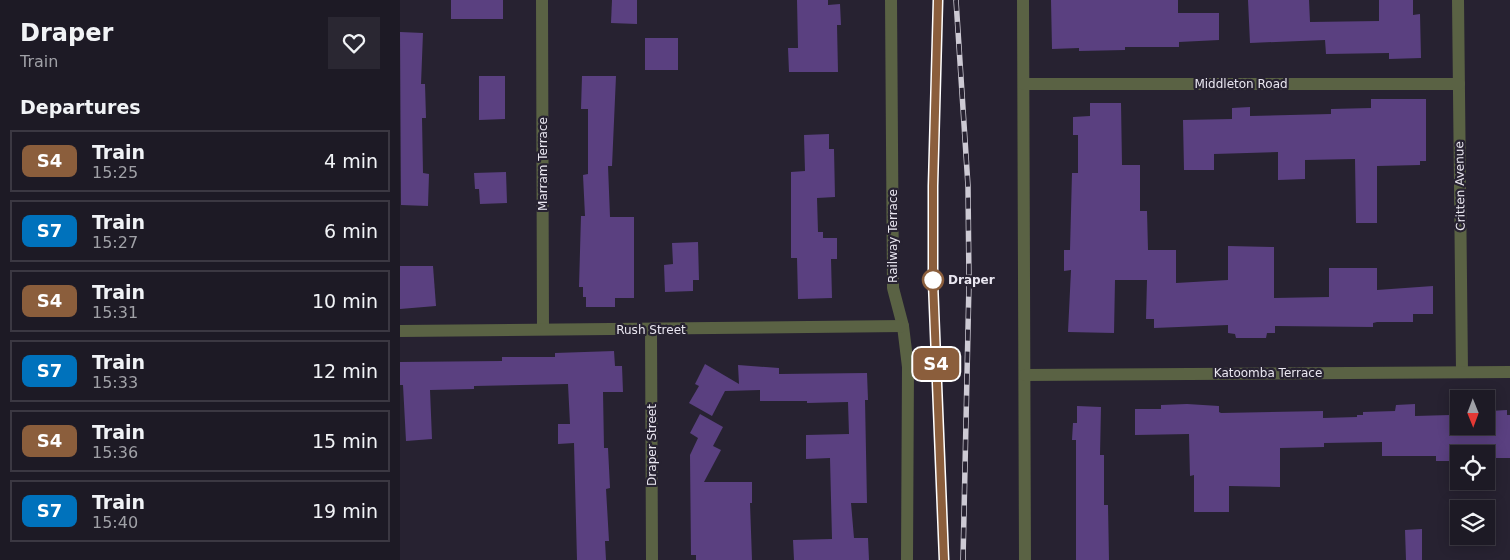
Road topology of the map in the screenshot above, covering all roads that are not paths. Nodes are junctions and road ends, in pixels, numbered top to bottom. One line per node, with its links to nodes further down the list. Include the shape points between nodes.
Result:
1 (542, 0): 8 (street, Marram Terrace)
2 (891, 0): 7 (street, Railway Terrace, via 894,288)
3 (1023, 0): 5 (street)
4 (1458, 0): 6 (street, Critten Avenue)
5 (1024, 84): 6 (street, Middleton Road); 13 (street)
6 (1458, 84): 11 (street, Critten Avenue)
7 (903, 326): 9 (street, Rush Street); 15 (street, Railway Terrace, via 908,367)
8 (543, 329): 9 (street, Rush Street); 10 (street, Rush Street)
9 (651, 330): 14 (street, Draper Street)
10 (400, 331)
11 (1462, 372): 12 (street, Katoomba Terrace); 13 (street, Katoomba Terrace)
12 (1510, 372)
13 (1025, 375): 16 (street)
14 (652, 560)
15 (907, 560)
16 (1025, 560)

